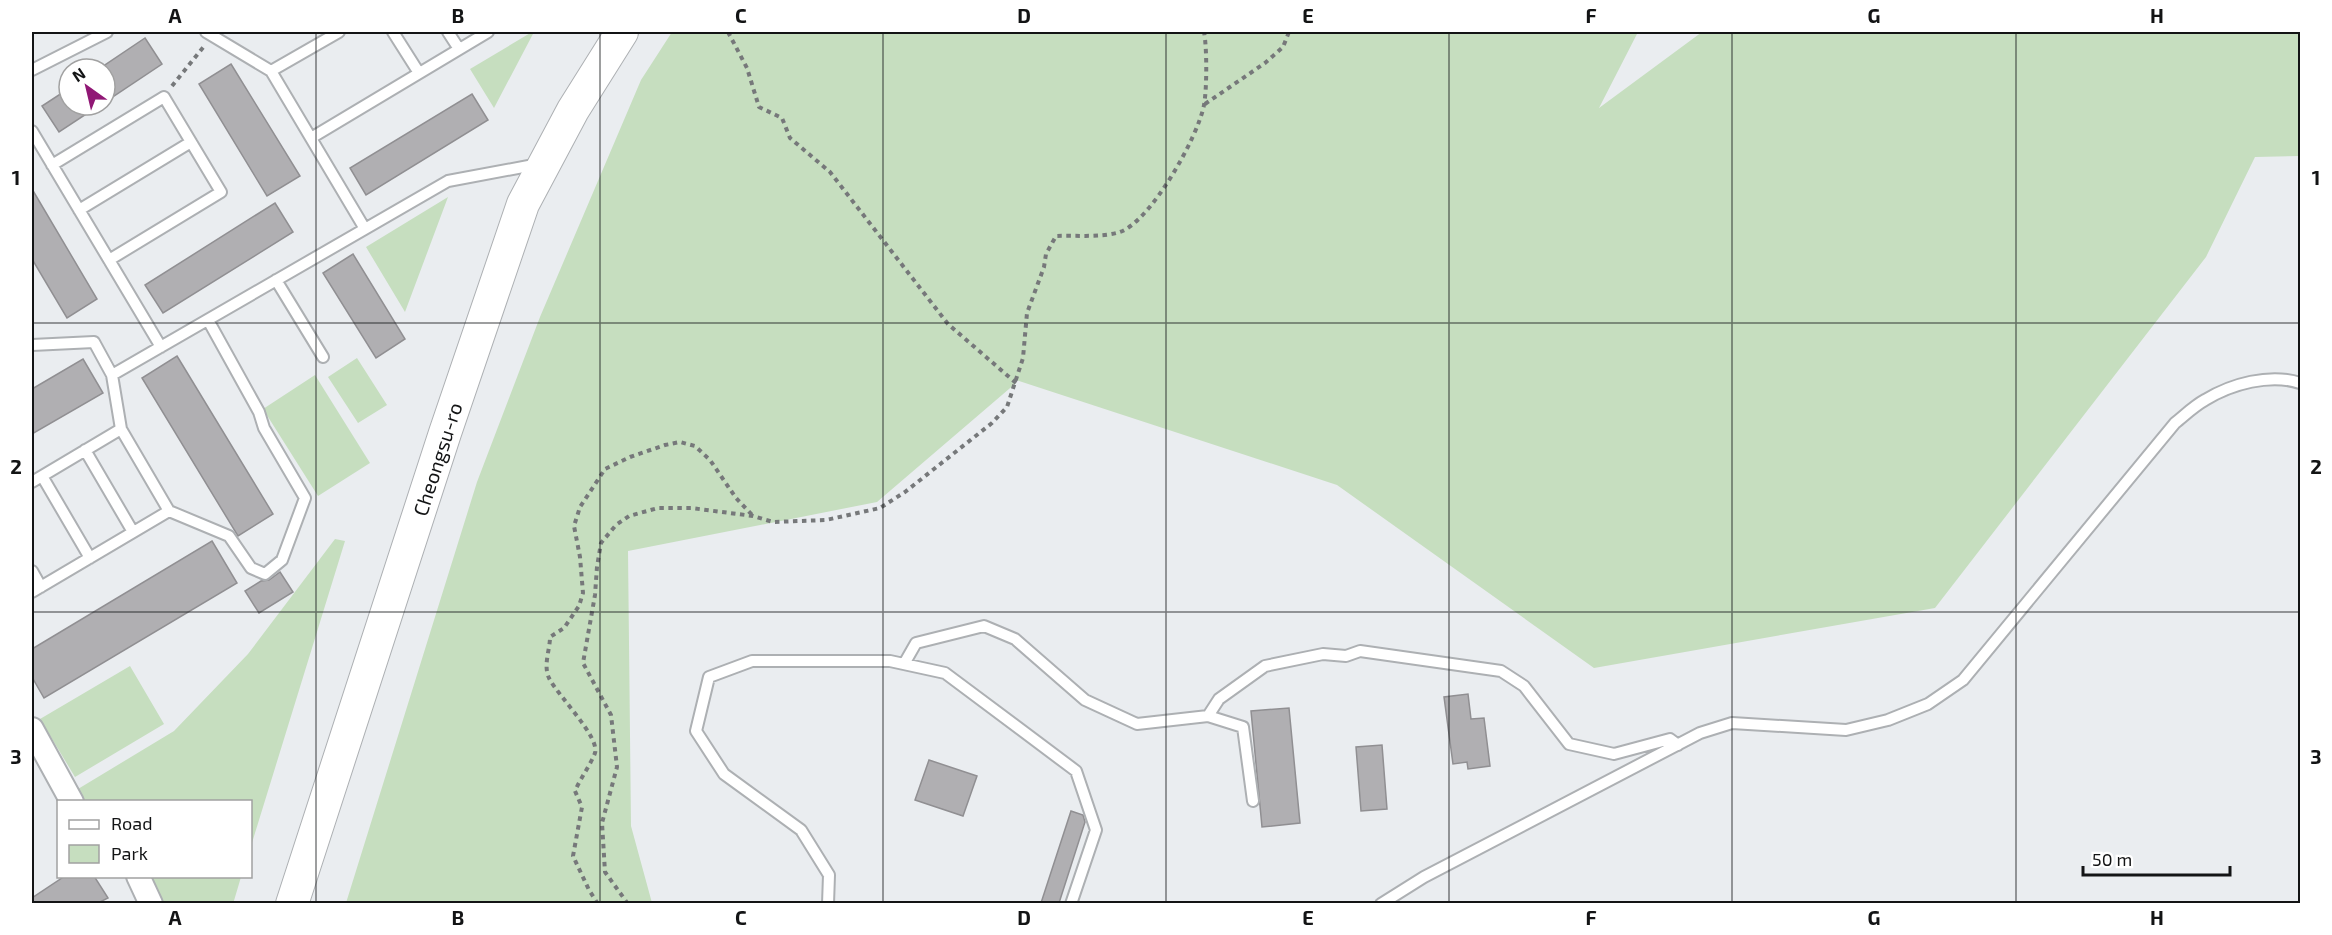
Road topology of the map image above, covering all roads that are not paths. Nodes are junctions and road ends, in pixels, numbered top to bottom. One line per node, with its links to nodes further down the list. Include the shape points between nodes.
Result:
1 (107, 32): 9 (lane)
2 (339, 32): 10 (lane)
3 (393, 32): 11 (lane)
4 (448, 32): 8 (lane)
5 (488, 32): 8 (lane)
6 (622, 32): 15 (main road, Cheongsu-ro)
7 (210, 34): 10 (lane)
8 (459, 49): 11 (lane)
9 (32, 70)
10 (271, 70): 13 (lane)
11 (418, 73): 13 (lane)
12 (33, 136): 16 (lane)
13 (311, 138): 18 (lane)
14 (191, 142): 16 (lane, via 164,97); 17 (lane); 19 (lane, via 221,192)
15 (545, 163): 18 (lane, via 448,181); 44 (main road, Cheongsu-ro, via 523,204)
16 (52, 165): 17 (lane)
17 (79, 210): 19 (lane)
18 (365, 229): 20 (lane)
19 (109, 260): 23 (lane)
20 (276, 280): 21 (lane); 24 (lane)
21 (208, 320): 23 (lane); 31 (lane, via 305,498 282,560 265,574 250,568 229,536)
22 (32, 345): 25 (lane, via 94,342)
23 (161, 346): 25 (lane)
24 (323, 357)
25 (112, 375): 27 (lane)
26 (2301, 382): 39 (lane, via 2238,384 2204,400 2175,423 1963,680 1928,705 1846,730 1732,723)
27 (121, 429): 28 (lane); 31 (lane)
28 (85, 450): 29 (lane); 32 (lane)
29 (42, 476): 30 (lane); 33 (lane)
30 (32, 482)
31 (169, 511): 32 (lane)
32 (133, 532): 33 (lane)
33 (90, 558): 35 (lane)
34 (32, 572): 35 (lane)
35 (36, 589)
36 (904, 664): 37 (lane, via 916,643 984,626 1015,639 1085,700 1137,724); 45 (lane, via 752,661 710,677 696,731 724,774 801,830 829,875); 46 (lane, via 945,673 1076,771 1096,830)
37 (1208, 716): 39 (lane, via 1219,699 1265,666 1360,651 1501,670 1524,686 1569,744 1614,754 1670,739); 41 (lane, via 1243,728)
38 (32, 729): 40 (street)
39 (1678, 745): 47 (lane)
40 (71, 800)
41 (1253, 801)
42 (139, 878): 43 (street)
43 (151, 903)
44 (292, 903)
45 (828, 903)
46 (1071, 903)
47 (1381, 903)

